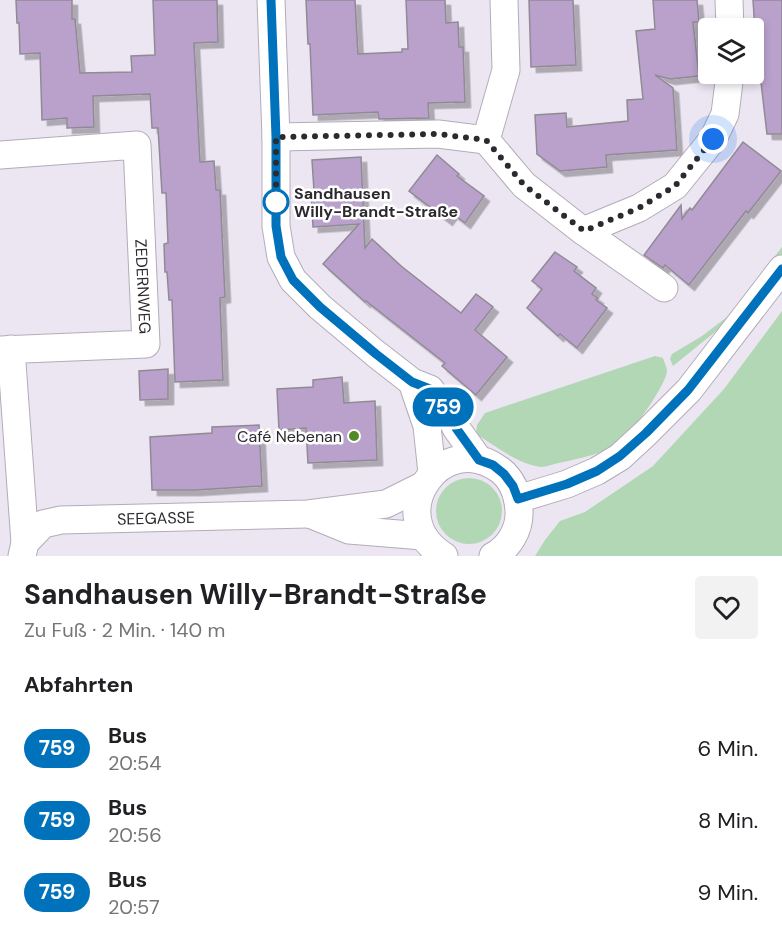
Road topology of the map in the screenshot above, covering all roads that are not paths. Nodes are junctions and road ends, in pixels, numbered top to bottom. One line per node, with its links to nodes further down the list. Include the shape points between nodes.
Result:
1 (271, 0): 6 (street)
2 (504, 0): 7 (street, via 506,70)
3 (729, 0): 4 (street)
4 (730, 18)
5 (729, 84): 9 (street, via 725,114 713,139 675,186 639,208)
6 (276, 137): 7 (street, via 438,134); 13 (street, via 276,226 281,257 293,280 328,314)
7 (486, 140): 9 (street, via 524,185)
8 (0, 155): 12 (street, ZEDERNWEG, via 137,145 146,344)
9 (584, 231): 11 (street)
10 (782, 268): 16 (street, via 688,390 620,456 567,484)
11 (664, 288)
12 (6, 350): 19 (street, ZEDERNWEG)
13 (412, 382): 14 (street, via 430,389); 15 (street, via 427,426)
14 (479, 460): 15 (street, SEEGASSE, via 462,459 446,464); 16 (street, via 504,474)
15 (427, 479): 17 (street, SEEGASSE, via 386,504); 18 (street, via 417,502 417,520)
16 (518, 499): 21 (street, via 520,515 516,530 508,544)
17 (308, 514): 18 (street, SEEGASSE, via 349,530); 19 (street, SEEGASSE, via 61,520 43,524)
18 (423, 536): 20 (street)
19 (24, 549)
20 (444, 556)
21 (493, 556)

